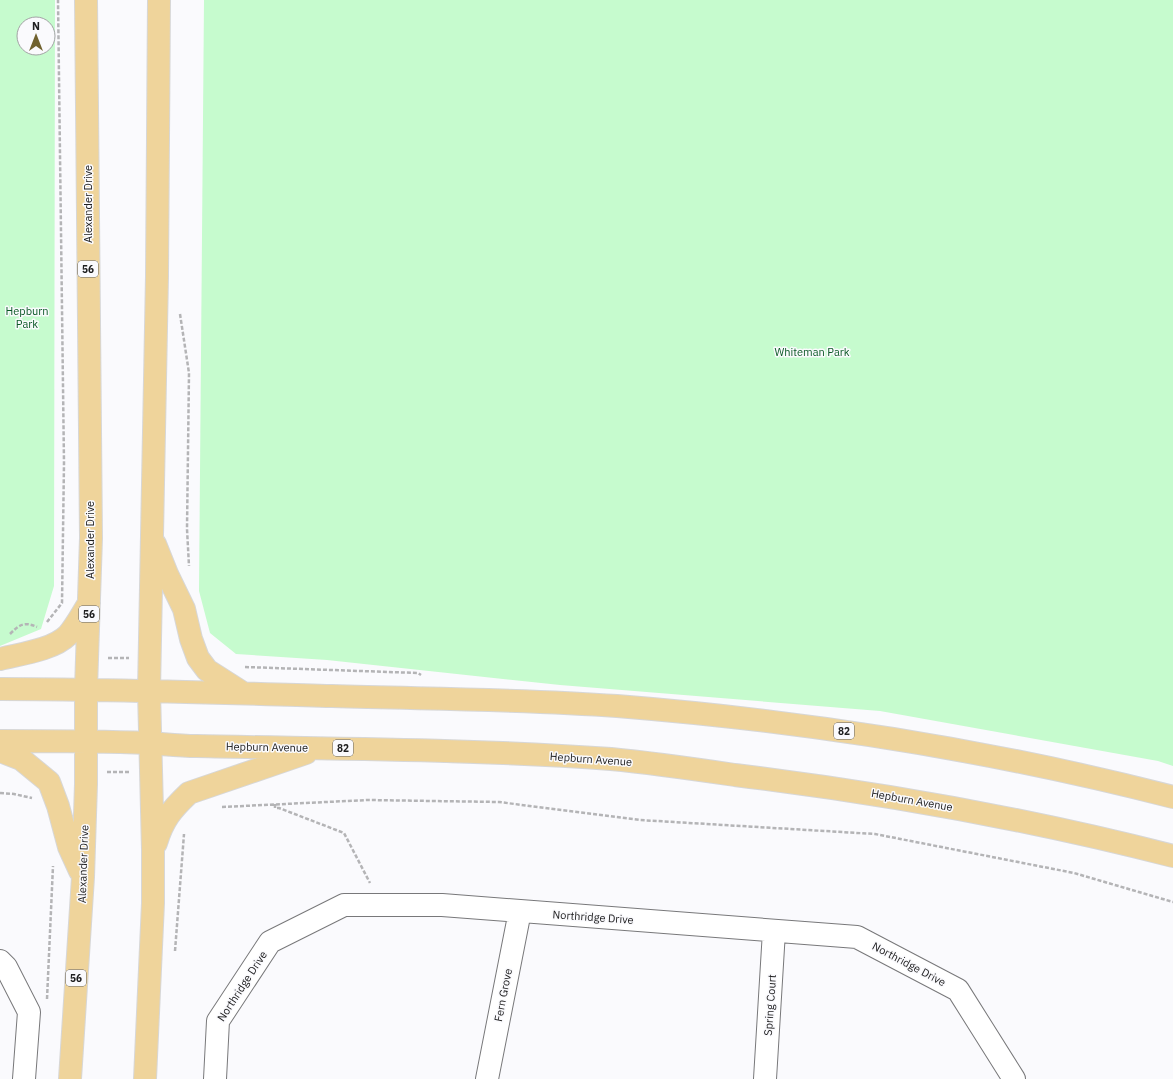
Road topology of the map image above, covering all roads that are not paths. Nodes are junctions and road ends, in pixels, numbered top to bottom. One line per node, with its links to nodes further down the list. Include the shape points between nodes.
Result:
1 (86, 0): 4 (main road, Alexander Drive / 56, via 91,530)
2 (159, 0): 3 (main road)
3 (152, 536): 8 (main road); 9 (main road, via 184,609 198,658 207,670)
4 (89, 603): 5 (main road, via 76,626 66,636 49,646); 7 (main road, Alexander Drive / 56)
5 (0, 659)
6 (0, 689): 7 (main road, 82)
7 (86, 689): 8 (main road, 82); 11 (main road, Alexander Drive / 56)
8 (150, 691): 9 (main road, 82); 12 (main road)
9 (243, 693): 15 (main road, 82, via 510,700 723,716 935,746 1036,765)
10 (0, 741): 11 (main road, Hepburn Avenue / 82)
11 (86, 741): 12 (main road, Hepburn Avenue / 82); 18 (main road, Alexander Drive / 56)
12 (150, 743): 13 (main road, Hepburn Avenue / 82); 16 (main road)
13 (320, 748): 16 (main road, via 189,793 174,807 162,826); 17 (main road, Hepburn Avenue / 82, via 510,753 614,760 814,784 1024,821)
14 (0, 751): 18 (main road, via 21,759 49,782 69,847)
15 (1173, 798)
16 (154, 850): 24 (main road)
17 (1173, 856)
18 (83, 877): 23 (main road, Alexander Drive / 56)
19 (520, 912): 20 (street, Northridge Drive); 25 (street, Northridge Drive, via 442,905 344,905 270,942 218,1021); 26 (street, Fern Grove)
20 (774, 931): 27 (street, Spring Court); 28 (street, Northridge Drive, via 857,937 958,990)
21 (0, 962): 22 (street, via 6,967 29,1012)
22 (24, 1079)
23 (70, 1079)
24 (145, 1079)
25 (214, 1079)
26 (487, 1079)
27 (765, 1079)
28 (1014, 1079)

